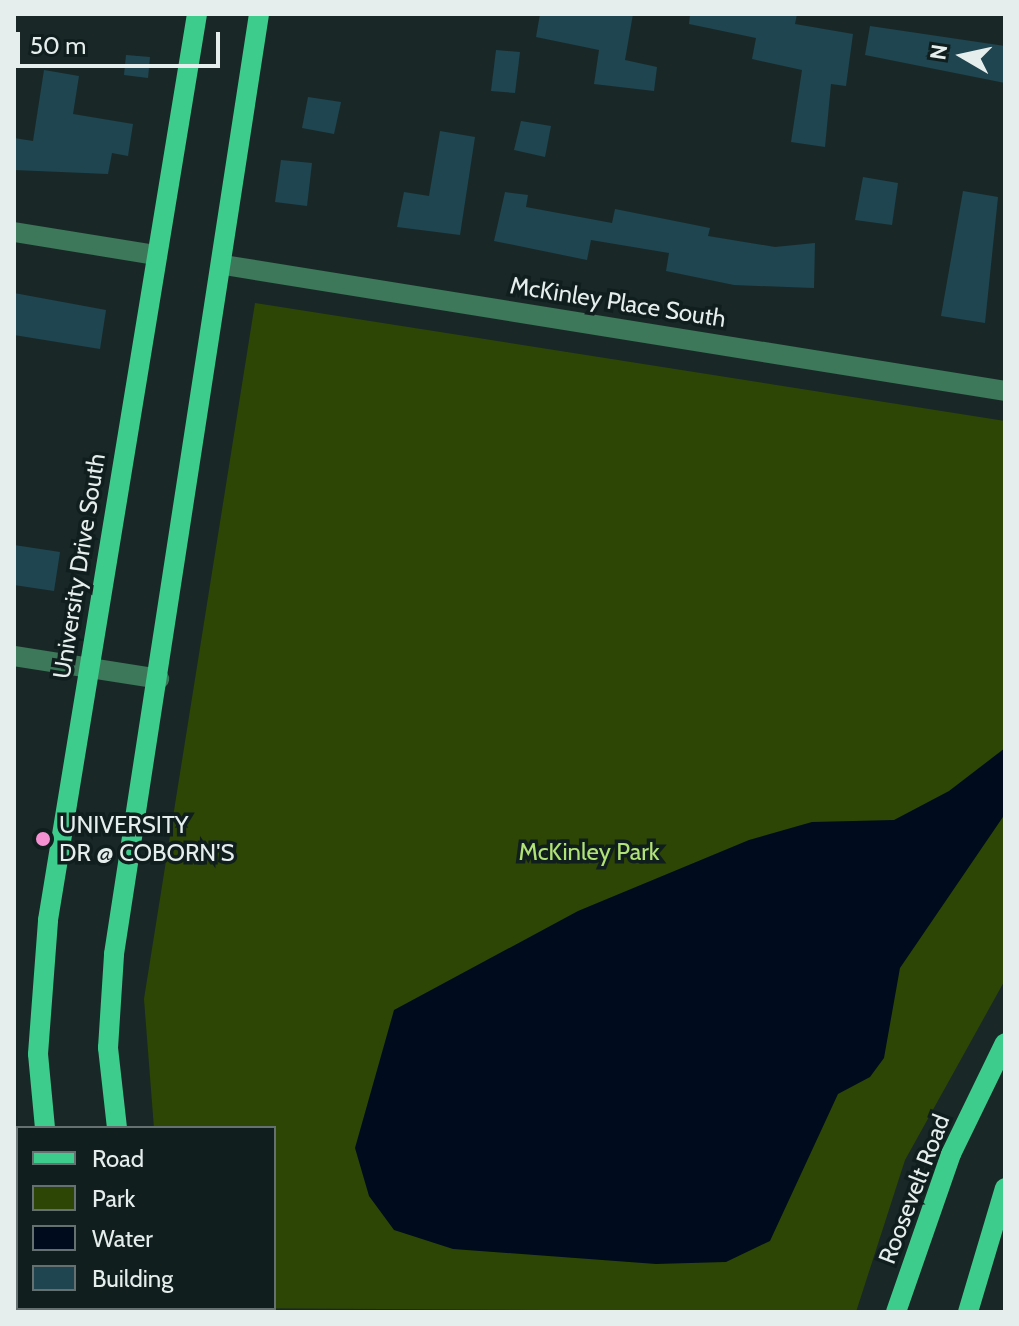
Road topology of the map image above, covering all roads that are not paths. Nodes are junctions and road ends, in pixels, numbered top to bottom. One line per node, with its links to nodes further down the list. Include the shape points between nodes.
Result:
1 (197, 14): 4 (main road, University Drive South)
2 (259, 14): 5 (main road)
3 (14, 232): 4 (street)
4 (156, 255): 8 (main road, University Drive South)
5 (224, 265): 6 (street, McKinley Place South); 9 (main road)
6 (1005, 391)
7 (14, 656): 8 (street)
8 (89, 669): 9 (street); 11 (main road, University Drive South, via 43,968 38,1054)
9 (159, 679): 12 (main road, via 111,980 108,1048)
10 (1005, 1043): 14 (main road, Roosevelt Road, via 951,1154)
11 (45, 1126)
12 (117, 1126)
13 (1005, 1188): 15 (main road)
14 (896, 1312)
15 (968, 1312)

